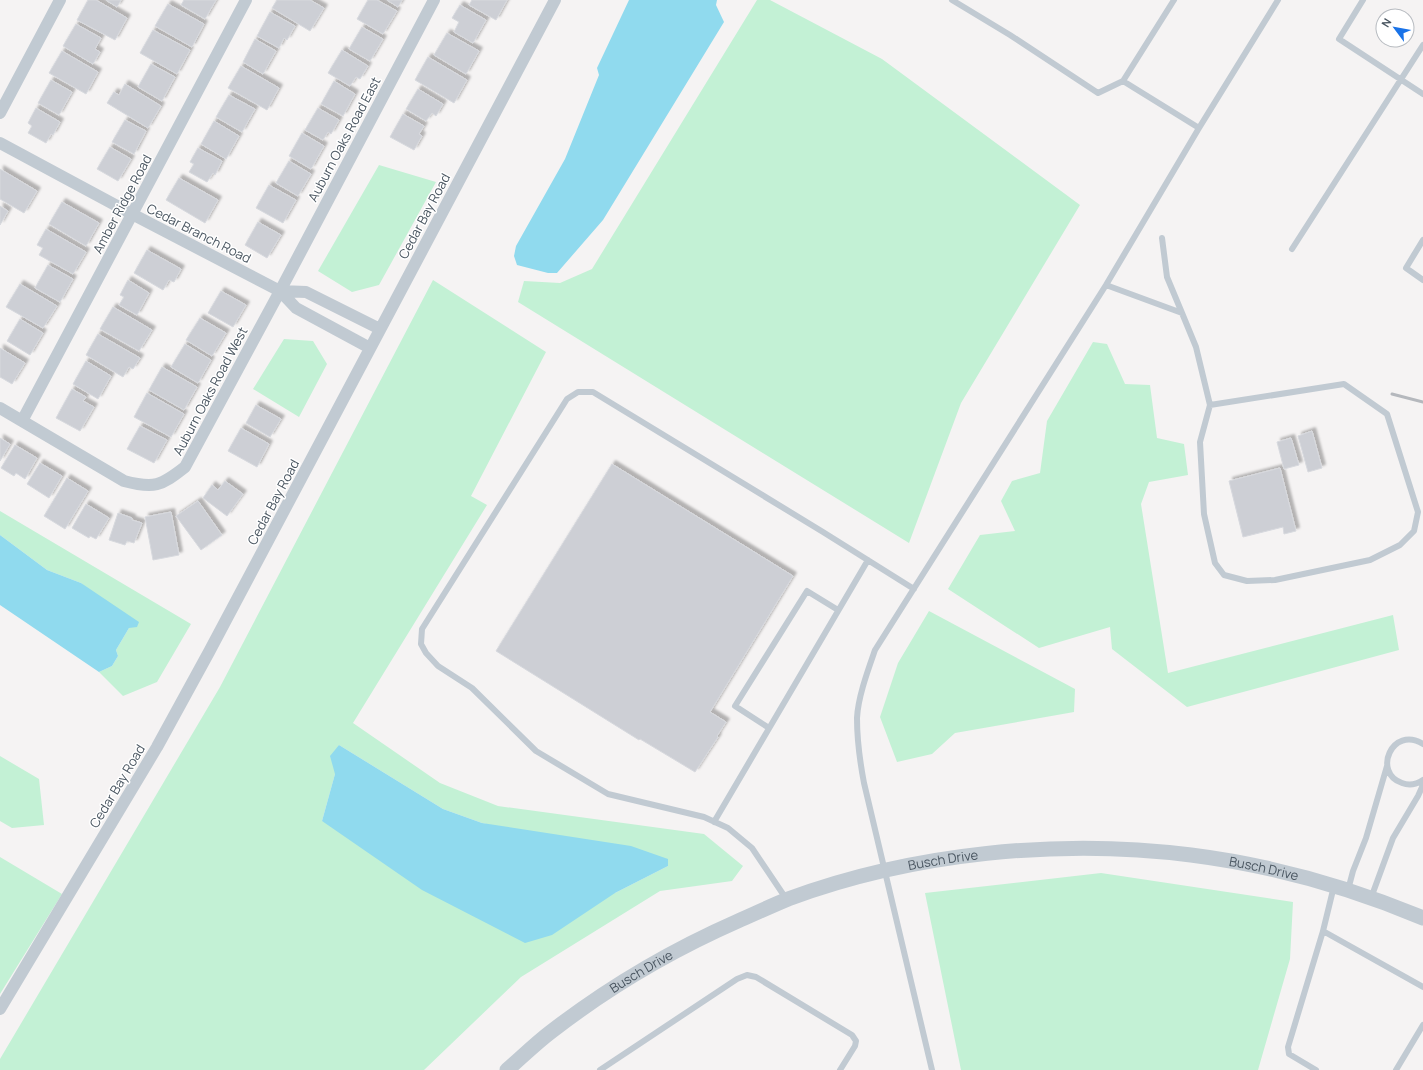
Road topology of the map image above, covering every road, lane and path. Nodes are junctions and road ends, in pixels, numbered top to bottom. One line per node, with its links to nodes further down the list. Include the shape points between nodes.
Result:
1 (60, 0): 13 (street)
2 (246, 0): 16 (street, Amber Ridge Road)
3 (434, 0): 22 (street, Auburn Oaks Road East)
4 (555, 0): 24 (street, Cedar Bay Road)
5 (952, 0): 11 (lane, via 1098,93)
6 (1174, 0): 11 (lane)
7 (1278, 0): 14 (lane)
8 (1363, 0): 10 (lane, via 1338,39)
9 (1423, 45): 10 (lane)
10 (1401, 80): 12 (lane); 19 (lane)
11 (1123, 81): 14 (lane)
12 (1423, 94)
13 (0, 113)
14 (1199, 128): 21 (lane)
15 (0, 143): 16 (street, Cedar Branch Road)
16 (132, 214): 22 (street, Cedar Branch Road); 28 (street, Amber Ridge Road)
17 (1162, 238): 23 (lane, via 1167,277)
18 (1423, 240): 20 (lane, via 1406,268)
19 (1292, 249)
20 (1423, 280)
21 (1106, 285): 23 (lane); 30 (lane)
22 (280, 291): 24 (street, Cedar Branch Road, via 306,292); 25 (street, Cedar Branch Road, via 296,308); 28 (street, Auburn Oaks Road West, via 185,466 170,479 144,486 124,481)
23 (1182, 313): 26 (lane, via 1196,347)
24 (380, 330): 25 (street, Cedar Bay Road)
25 (370, 348): 45 (street, Cedar Bay Road, via 157,747)
26 (1210, 405): 26 (lane, via 1200,442 1204,514 1214,563 1224,575 1247,581 1275,580 1370,560 1400,544 1414,531 1418,512 1387,414 1344,384)
27 (0, 408): 28 (street, Auburn Oaks Road West)
28 (22, 421)
29 (868, 560): 30 (lane); 31 (lane); 37 (lane, via 593,392 578,392 567,399 422,629 421,644 438,666 472,688 536,751 608,794 704,817)
30 (914, 589): 38 (lane, via 875,650 864,682 857,717 858,747 864,783)
31 (838, 610): 32 (lane); 32 (lane, via 807,591 735,706)
32 (769, 728): 37 (lane)
33 (1423, 744): 34 (lane, via 1408,739 1400,741 1389,752)
34 (1388, 766): 35 (lane, via 1392,777 1401,783 1415,784); 39 (lane, via 1366,838 1353,871)
35 (1423, 780)
36 (1423, 785): 40 (lane, via 1393,838)
37 (714, 822): 41 (lane, via 728,828 752,848)
38 (885, 871): 39 (street, Busch Drive, via 999,852 1120,848 1191,854 1264,867); 41 (street, Busch Drive, via 820,888); 50 (lane)
39 (1341, 888): 40 (street, Busch Drive); 43 (lane)
40 (1371, 898): 42 (street, Busch Drive)
41 (787, 900): 47 (street, Busch Drive, via 713,932 630,977 551,1032)
42 (1423, 918)
43 (1323, 931): 44 (lane); 51 (lane, via 1288,1047 1289,1054)
44 (1423, 987)
45 (0, 1010)
46 (1423, 1025): 52 (lane)
47 (507, 1070)
48 (600, 1070): 49 (lane, via 736,979 747,976 756,977 852,1035 856,1040 855,1046)
49 (840, 1070)
50 (932, 1070)
51 (1316, 1070)
52 (1396, 1070)

